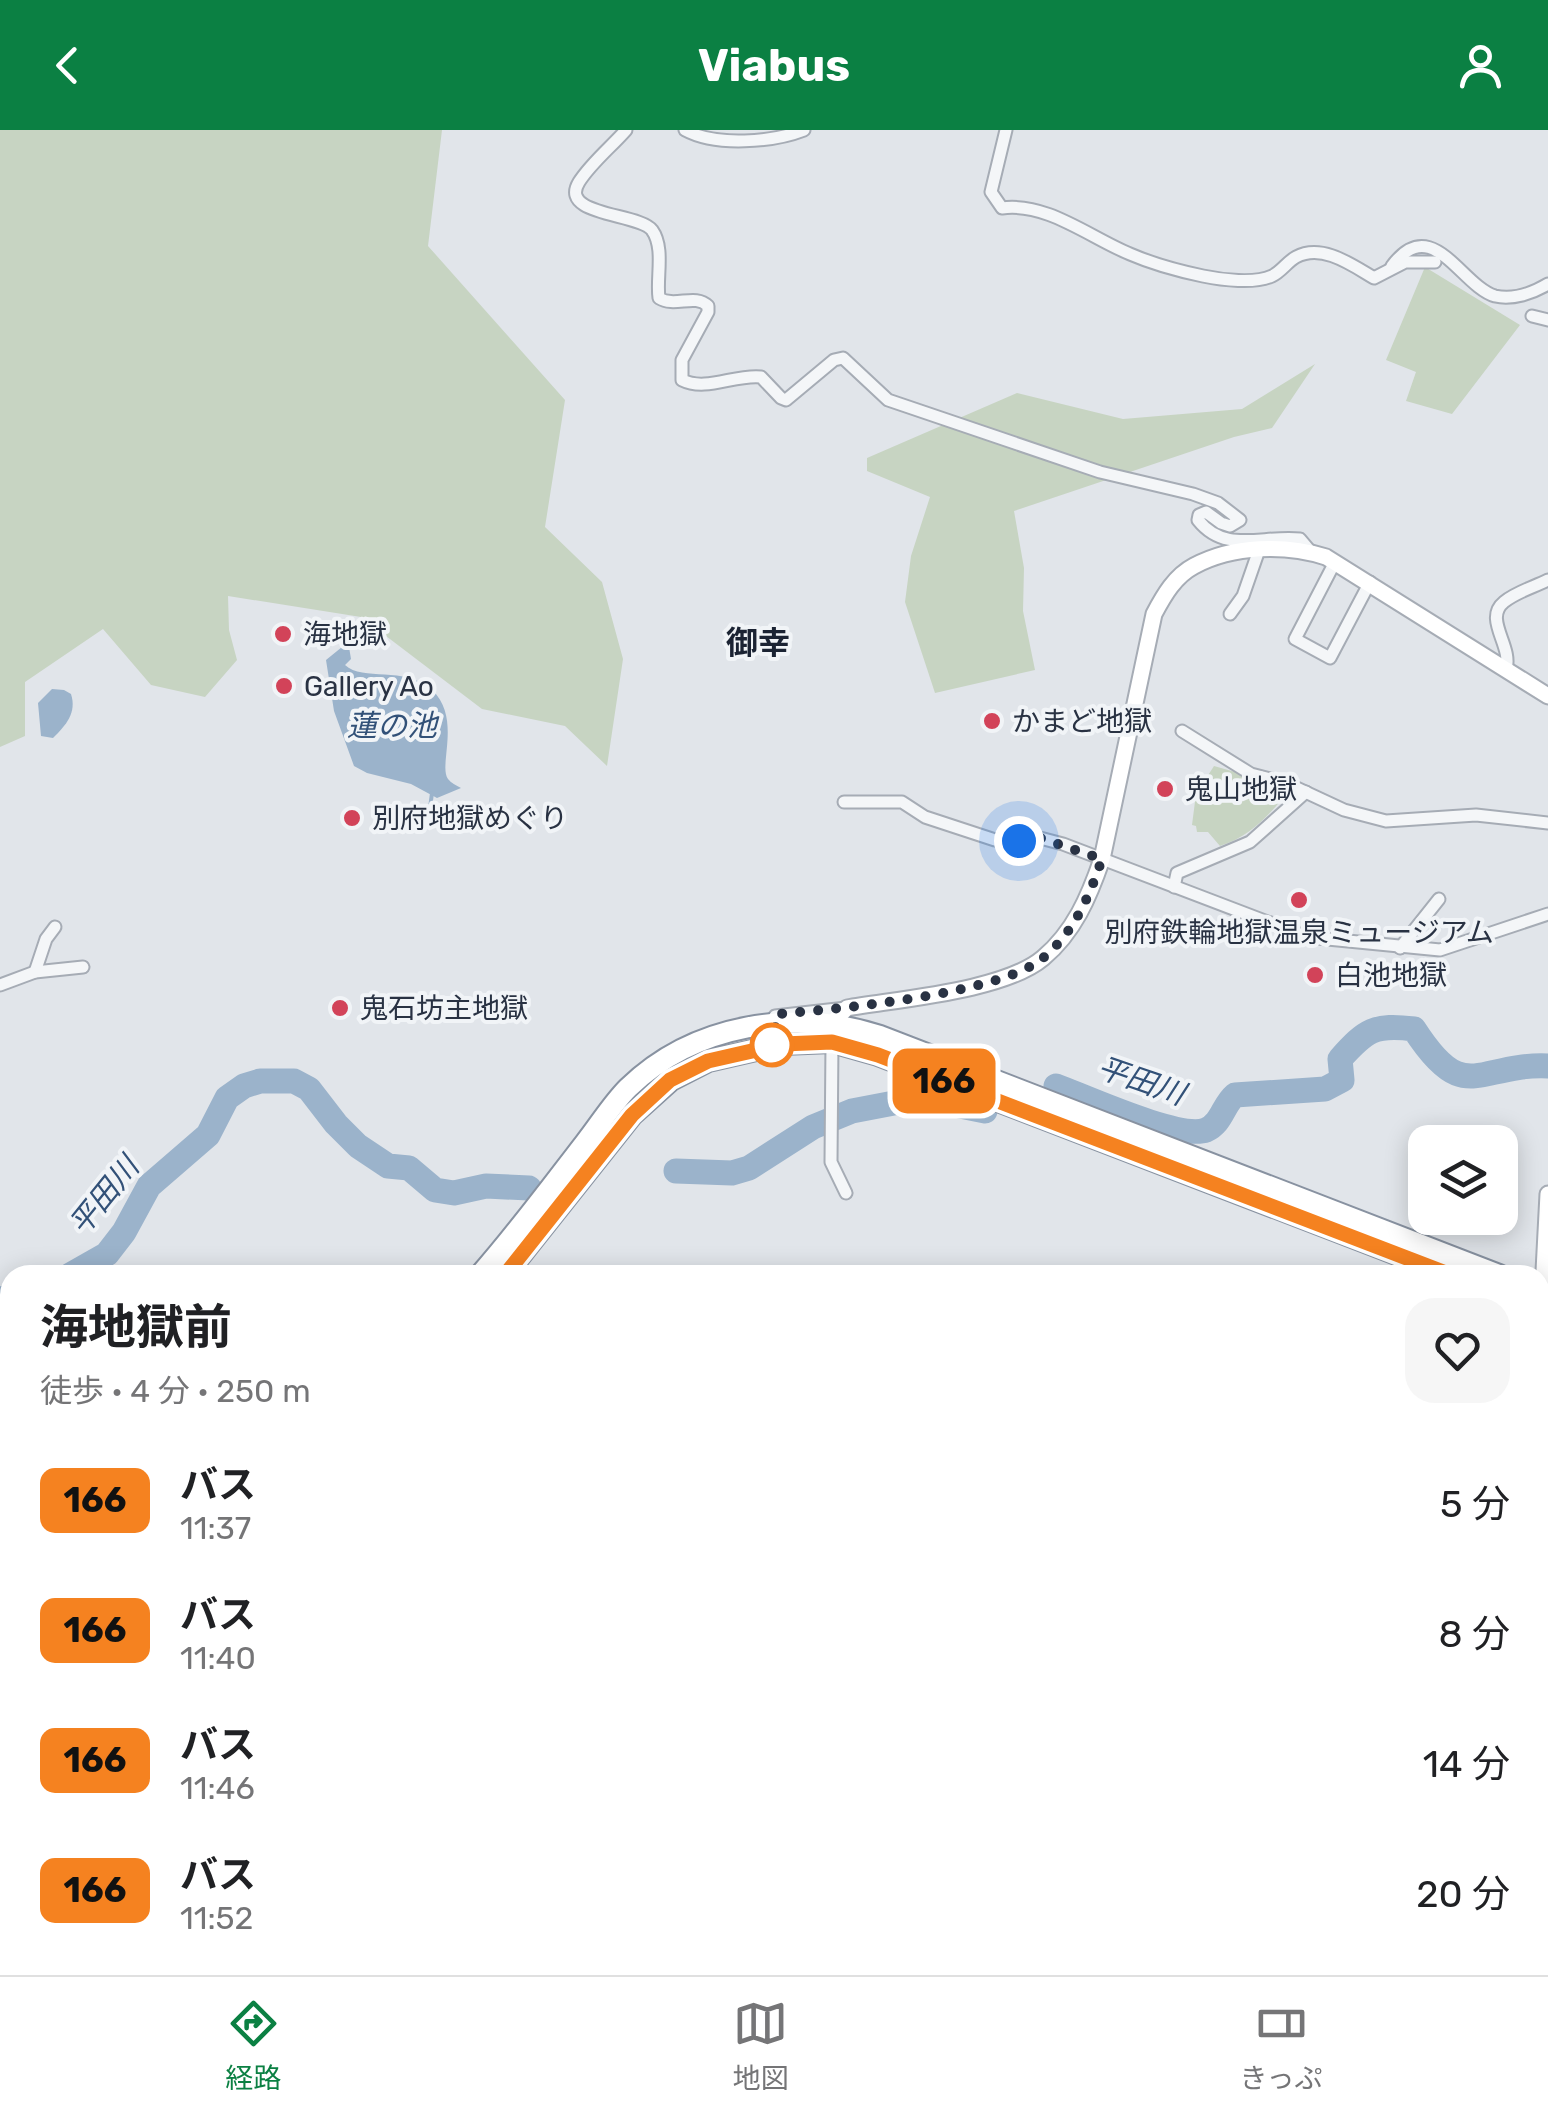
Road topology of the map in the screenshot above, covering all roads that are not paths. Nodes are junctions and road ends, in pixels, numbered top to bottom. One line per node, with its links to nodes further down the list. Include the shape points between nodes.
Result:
1 (626, 130): 11 (street, via 579,182 578,198 592,211 618,214 653,231 662,301 708,306 682,360 682,380 691,385 761,377 786,400 843,358 888,400 1100,472 1193,494 1240,520 1230,526 1198,514 1209,534 1224,540 1300,539)
2 (685, 130): 3 (street, via 768,142)
3 (804, 130)
4 (1006, 130): 6 (street, via 991,192 1002,208 1022,206 1129,254 1239,280 1270,278 1299,255 1330,254 1374,278)
5 (1436, 262): 6 (street)
6 (1390, 269): 7 (street, via 1404,253 1424,248 1440,251 1494,296)
7 (1548, 284)
8 (1532, 316): 9 (street)
9 (1548, 320)
10 (1260, 547): 11 (street); 15 (street, via 1244,596); 22 (street, via 1194,566 1154,614)
11 (1311, 552): 12 (street)
12 (1335, 562): 14 (street); 14 (street, via 1294,639 1308,648 1330,658)
13 (1548, 580): 16 (street, via 1495,612 1509,654)
14 (1370, 582): 16 (street)
15 (1230, 614)
16 (1506, 670): 17 (street)
17 (1548, 696)
18 (1182, 731): 19 (street, via 1251,774)
19 (1306, 792): 21 (street, via 1386,821 1476,814); 23 (street, via 1250,842 1177,873)
20 (844, 802): 22 (street, via 902,802 925,817 995,840 1040,838)
21 (1548, 823)
22 (1102, 859): 23 (street); 31 (street, via 1078,918 1040,960 990,982)
23 (1174, 887): 27 (street, via 1307,938)
24 (1439, 899): 27 (street)
25 (1548, 914): 27 (street, via 1440,950)
26 (55, 927): 29 (street)
27 (1400, 948)
28 (83, 967): 29 (street)
29 (35, 972): 30 (street)
30 (0, 985)
31 (837, 1024): 32 (street, via 831,1162); 34 (highway, via 743,1027 683,1050 628,1088); 35 (highway, via 708,1061 670,1080 632,1115); 36 (highway, via 878,1055); 37 (highway)
32 (846, 1194)
33 (1548, 1194): 38 (street)
34 (488, 1265)
35 (513, 1265)
36 (1425, 1265)
37 (1473, 1265)
38 (1545, 1265)

